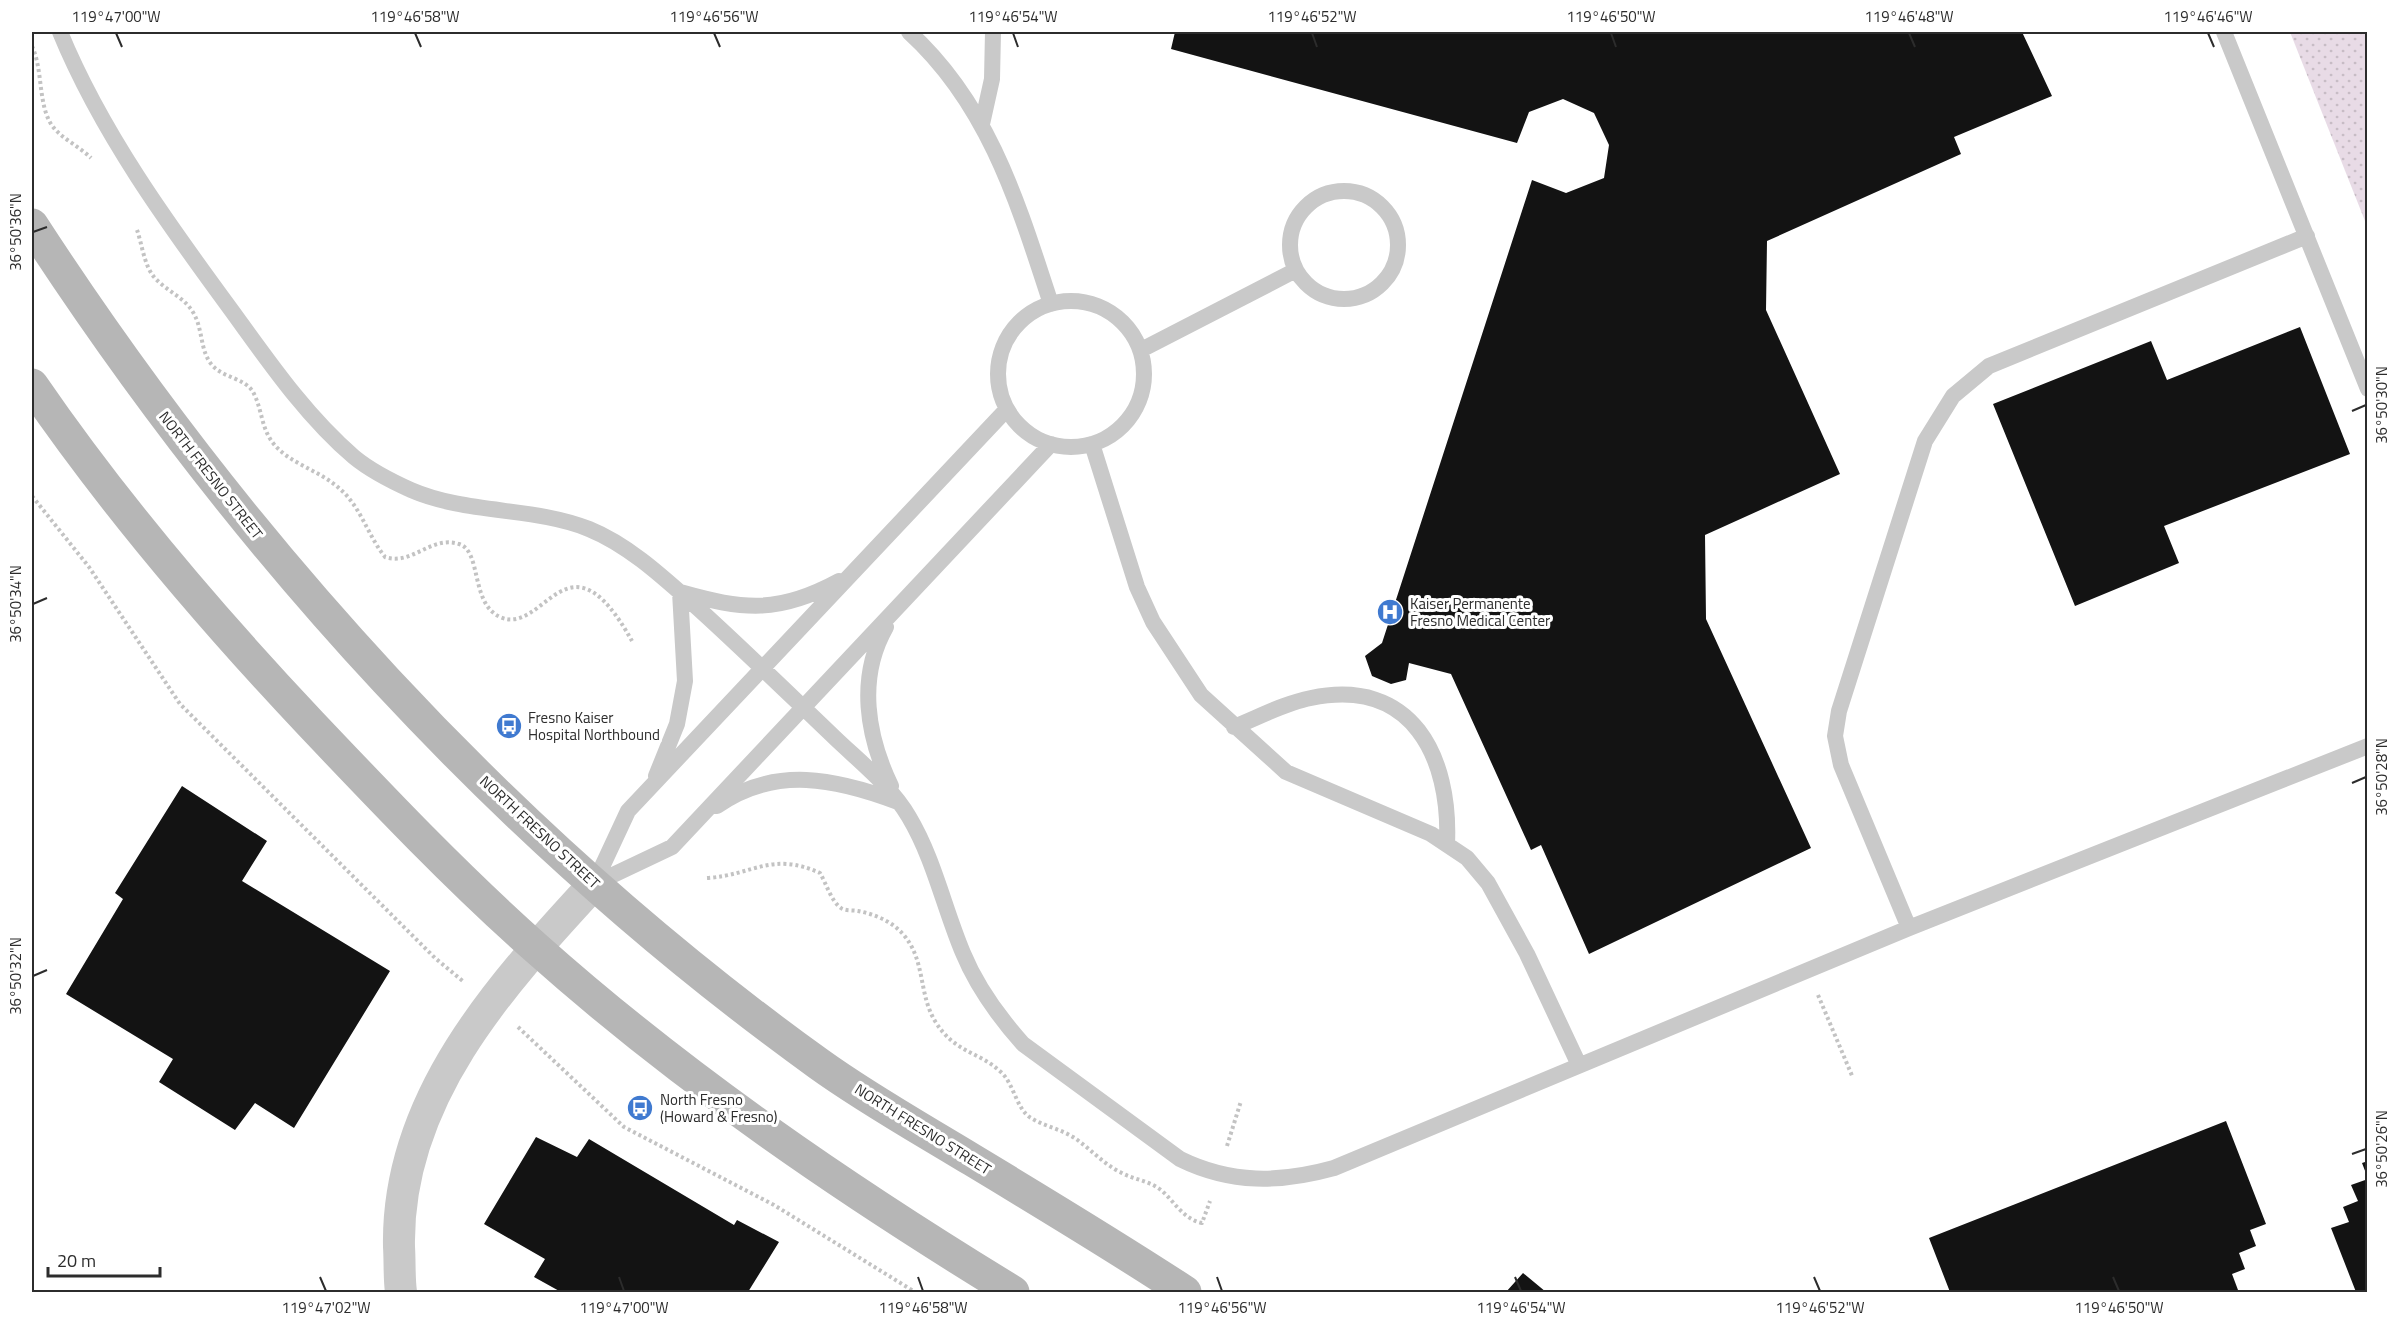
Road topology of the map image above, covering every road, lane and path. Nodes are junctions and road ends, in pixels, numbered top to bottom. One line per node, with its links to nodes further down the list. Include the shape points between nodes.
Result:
1 (60, 32): 18 (lane, via 95,104 183,244 282,378 356,459 417,492 589,529 632,554)
2 (909, 32): 5 (lane, via 961,89)
3 (993, 32): 5 (lane, via 993,79)
4 (2224, 32): 7 (lane)
5 (982, 124): 9 (lane, via 1008,179)
6 (32, 225): 29 (main road, NORTH FRESNO STREET, via 92,318 200,465 350,644 446,744)
7 (2307, 236): 12 (lane); 30 (lane, via 1989,366 1953,396 1925,441 1848,679 1835,736 1841,765)
8 (1296, 270): 8 (lane, via 1307,285 1322,295 1341,299 1359,297 1376,289 1389,276 1397,258 1398,239 1393,221 1382,206 1366,196 1343,192 1320,197 1307,206 1292,232 1291,252); 10 (lane)
9 (1051, 304): 10 (lane, via 1073,301 1095,305 1115,315 1131,330); 13 (lane, via 1015,327 1004,345 998,366)
10 (1141, 350): 15 (lane, via 1145,374 1141,397 1130,417 1113,434)
11 (32, 385): 31 (main road, via 135,526 237,645 364,780)
12 (2367, 389)
13 (1007, 409): 14 (lane, via 1033,436); 17 (lane)
14 (1051, 444): 15 (lane); 19 (lane)
15 (1092, 444): 22 (lane, via 1137,587 1153,622 1202,695)
16 (32, 496): 32 (path, via 89,567 180,704)
17 (851, 574): 18 (lane, via 822,590 773,607 720,603); 20 (lane)
18 (680, 592): 20 (lane); 24 (lane, via 686,657 682,703)
19 (893, 615): 21 (lane); 25 (lane, via 871,663 868,692 874,741)
20 (762, 670): 21 (lane); 24 (lane)
21 (803, 706): 25 (lane); 26 (lane)
22 (1234, 727): 27 (lane, via 1286,772); 27 (lane, via 1311,698 1355,695 1383,701 1409,719 1427,741 1448,801)
23 (2367, 746): 30 (lane)
24 (652, 785): 29 (lane, via 628,811)
25 (899, 802): 26 (lane, via 849,786 798,778 738,794); 35 (lane, via 929,858 963,955 1003,1022 1023,1044 1180,1159 1203,1170 1262,1180 1315,1173)
26 (694, 823): 29 (lane, via 672,847)
27 (1448, 844): 35 (lane, via 1467,858 1488,884 1527,954)
28 (708, 878): 39 (path, via 771,862 789,862 820,873 842,909 884,919 901,932 917,957 934,1020 948,1039 1004,1075 1030,1118 1060,1129 1104,1163 1157,1188 1191,1221 1202,1223)
29 (594, 884): 31 (street); 43 (main road, NORTH FRESNO STREET, via 731,999 823,1067 1116,1246)
30 (1909, 928): 35 (lane)
31 (536, 948): 40 (street, via 460,1048 433,1094 420,1127 401,1191); 42 (main road, via 653,1046 768,1133)
32 (435, 958)
33 (1818, 995): 36 (path)
34 (542, 1048): 41 (path, via 558,1068 624,1127 774,1205)
35 (1579, 1065)
36 (1853, 1077)
37 (1241, 1101): 38 (path)
38 (1226, 1148)
39 (1210, 1201)
40 (401, 1293)
41 (915, 1293)
42 (1013, 1293)
43 (1185, 1293)

